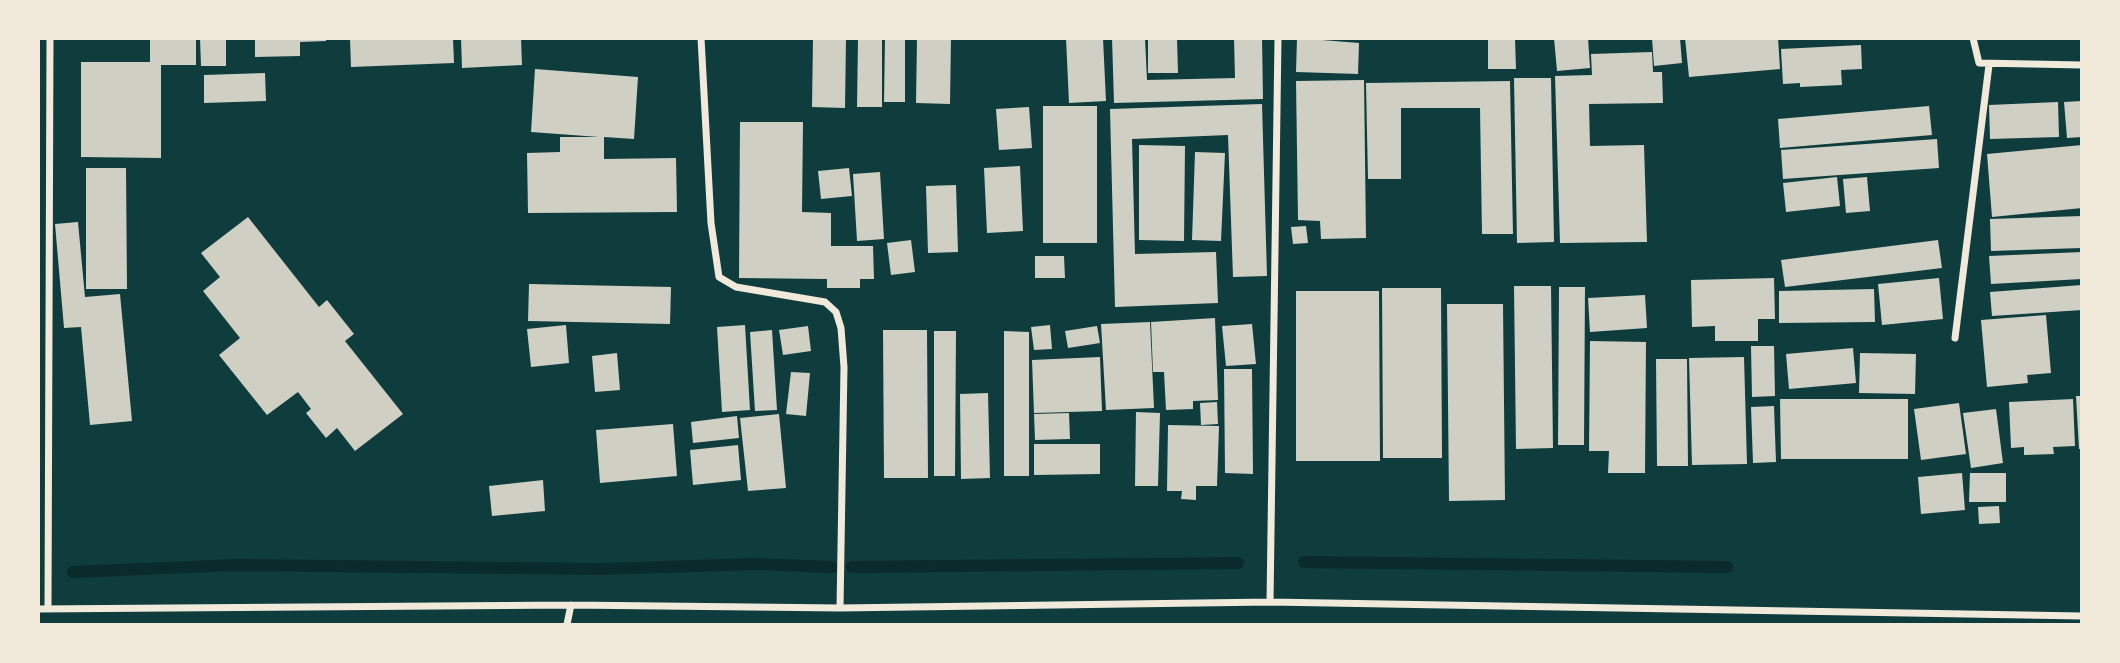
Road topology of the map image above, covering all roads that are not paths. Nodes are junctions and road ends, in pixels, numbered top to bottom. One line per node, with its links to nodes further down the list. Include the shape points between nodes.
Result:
1 (50, 38): 12 (street)
2 (701, 38): 10 (street, via 711,223 719,277 736,288 825,302 836,312 841,328)
3 (1278, 38): 8 (street)
4 (1973, 38): 5 (street, via 1979,63)
5 (1989, 65): 6 (street); 7 (street)
6 (2081, 65)
7 (1955, 338)
8 (1270, 602): 10 (street); 13 (street)
9 (571, 605): 10 (street); 12 (street); 14 (street)
10 (839, 608)
11 (38, 609): 12 (street)
12 (48, 609)
13 (2081, 616)
14 (567, 625)

